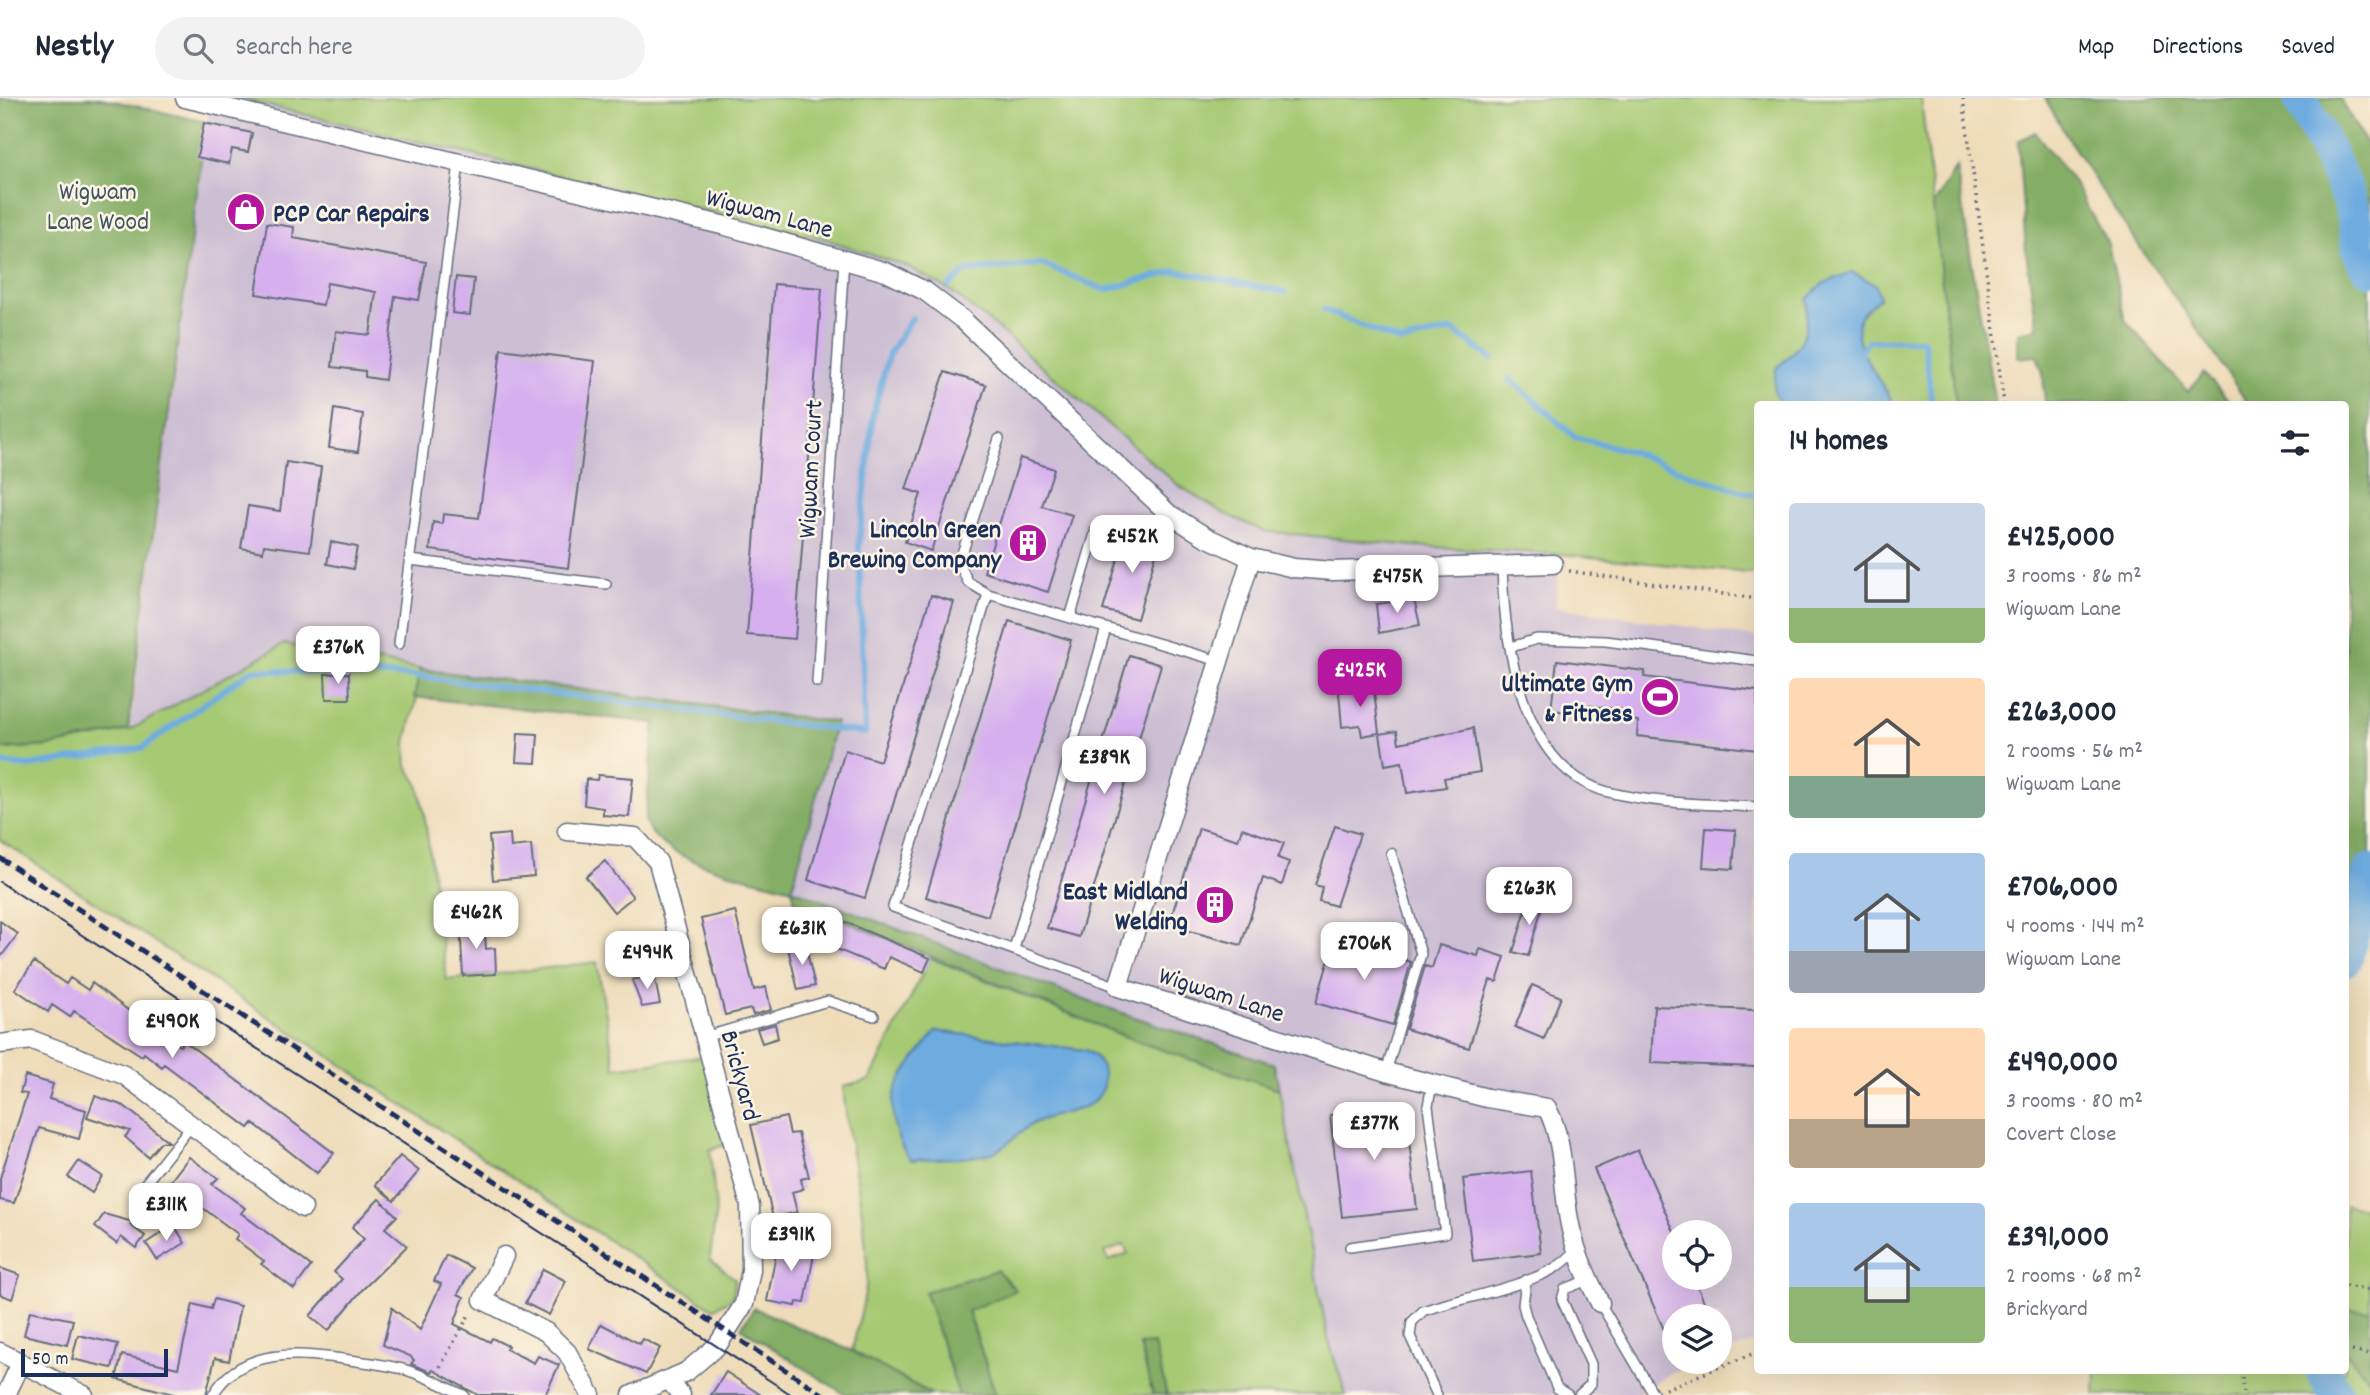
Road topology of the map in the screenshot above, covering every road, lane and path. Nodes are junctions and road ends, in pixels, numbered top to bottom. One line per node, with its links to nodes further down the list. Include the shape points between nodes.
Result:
1 (186, 98): 3 (street, Wigwam Lane)
2 (1963, 98): 5 (path)
3 (459, 163): 4 (street, Wigwam Lane); 9 (lane)
4 (844, 259): 8 (street, Wigwam Lane, via 925,291 963,320 1170,514); 21 (lane, Wigwam Court)
5 (2004, 401)
6 (999, 439): 13 (lane, via 958,563 968,583)
7 (1096, 530): 15 (lane)
8 (1251, 558): 11 (street, Wigwam Lane, via 1333,571); 19 (street, Wigwam Lane)
9 (410, 561): 12 (lane); 17 (lane)
10 (1553, 564): 11 (street, Wigwam Lane); 14 (path, via 1580,575)
11 (1502, 565): 18 (lane, via 1504,618)
12 (606, 584)
13 (988, 594): 15 (lane); 25 (lane, via 893,908)
14 (1754, 599)
15 (1070, 618): 16 (lane)
16 (1106, 628): 19 (lane); 25 (lane)
17 (399, 644)
18 (1511, 648): 20 (lane, via 1537,639 1606,641); 22 (lane, via 1527,711 1538,734 1554,758 1575,776 1607,792)
19 (1219, 661): 26 (street, Wigwam Lane)
20 (1754, 661)
21 (817, 682)
22 (1754, 807)
23 (567, 831): 28 (street, Brickyard, via 635,837 658,862)
24 (1391, 853): 30 (lane, via 1421,954)
25 (1014, 949): 26 (lane)
26 (1118, 987): 30 (street, Wigwam Lane)
27 (874, 1016): 28 (lane, via 828,1001)
28 (704, 1037): 51 (street, Brickyard, via 750,1206 751,1270 744,1304 734,1321)
29 (0, 1044): 32 (street, via 32,1040 124,1075)
30 (1386, 1072): 31 (street, Wigwam Lane)
31 (1432, 1084): 35 (lane, via 1427,1106 1445,1233); 36 (street, Wigwam Lane, via 1547,1108 1558,1129)
32 (192, 1125): 33 (lane); 34 (street)
33 (141, 1190)
34 (303, 1208)
35 (1350, 1247)
36 (1576, 1247): 38 (lane, via 1571,1258); 39 (street, Wigwam Lane)
37 (504, 1256): 42 (street)
38 (1526, 1280): 58 (lane, via 1423,1311 1412,1322 1410,1336); 59 (lane, via 1526,1316 1557,1388)
39 (1588, 1280): 43 (street, Wigwam Lane); 60 (lane, via 1565,1289 1562,1300 1591,1364 1591,1384)
40 (2349, 1287): 41 (path)
41 (2370, 1290)
42 (483, 1300): 49 (path, via 465,1317); 56 (street, via 546,1332 567,1352)
43 (1600, 1303): 61 (lane)
44 (2349, 1351): 47 (path)
45 (0, 1352): 48 (street)
46 (1754, 1353): 61 (path)
47 (2370, 1354)
48 (21, 1363): 52 (street); 53 (street)
49 (437, 1372)
50 (2241, 1374): 62 (path)
51 (675, 1388): 57 (street, Brickyard)
52 (6, 1395)
53 (84, 1395)
54 (213, 1395): 55 (lane, via 233,1370 280,1355 320,1356 408,1370)
55 (464, 1395)
56 (591, 1395)
57 (632, 1395)
58 (1437, 1395)
59 (1568, 1395)
60 (1579, 1395)
61 (1654, 1395)
62 (2244, 1395)

